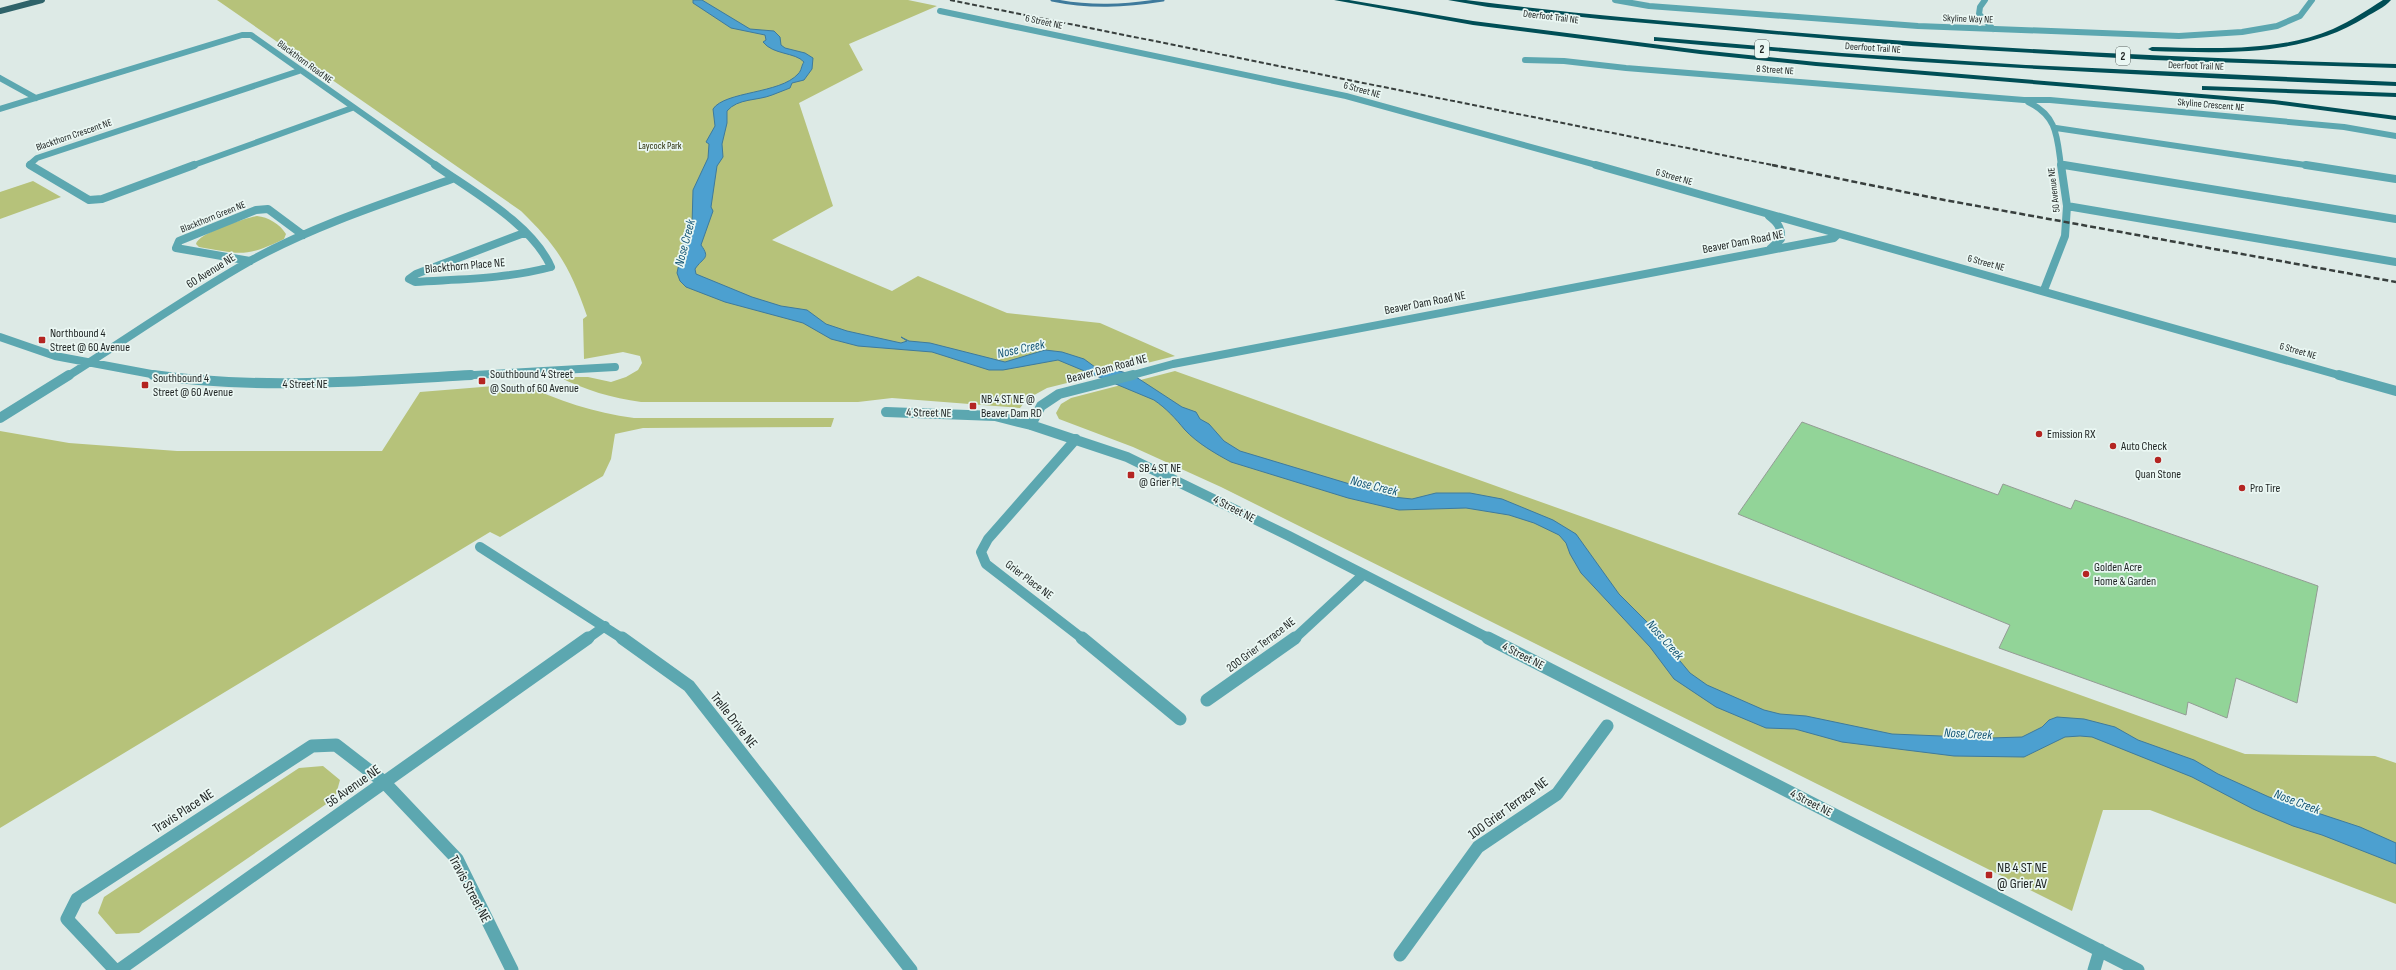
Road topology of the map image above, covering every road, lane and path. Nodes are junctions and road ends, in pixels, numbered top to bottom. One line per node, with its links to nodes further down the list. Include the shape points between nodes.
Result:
1 (21, 0): 10 (main road)
2 (42, 0): 11 (main road)
3 (1337, 0): 16 (highway, via 1563,35)
4 (1350, 0): 20 (highway, Deerfoot Trail NE / 2, via 1610,34 1849,56 2060,70)
5 (1451, 0): 14 (highway, Deerfoot Trail NE / 2, via 1633,21)
6 (1615, 0): 13 (street, Skyline Way NE, via 1649,6 1918,26)
7 (1984, 0): 13 (street, via 1979,14)
8 (2312, 0): 13 (street, Skyline Way NE, via 2300,16 2293,20 2277,26 2235,32 2171,36)
9 (2388, 0): 14 (highway, via 2328,34 2289,44 2262,47 2188,50 2107,49 1908,40)
10 (0, 6)
11 (0, 11)
12 (940, 11): 33 (street, 6 Street NE, via 1346,96)
13 (1993, 29)
14 (1851, 40): 17 (highway, Deerfoot Trail NE / 2, via 2028,52)
15 (1525, 60): 23 (street, 8 Street NE, via 1564,60 1633,69)
16 (1816, 64): 21 (highway, via 2063,82); 26 (highway, via 2274,102)
17 (2396, 66)
18 (300, 71): 22 (street, Blackthorn Road NE, via 251,35 242,35); 24 (street, Blackthorn Road NE); 24 (street, Blackthorn Crescent NE, via 37,158 29,165 89,200 102,199)
19 (0, 78): 22 (street)
20 (2396, 84)
21 (2396, 95)
22 (36, 98): 25 (street, Blackthorn Road NE)
23 (2024, 100): 27 (street, 50 Avenue NE, via 2039,106); 28 (street, Skyline Crescent NE, via 2050,100 2336,126)
24 (352, 108): 30 (street, Blackthorn Road NE)
25 (0, 109)
26 (2396, 118)
27 (2056, 128): 29 (street, 50 Avenue NE); 31 (street)
28 (2396, 136)
29 (2061, 164): 32 (street, 50 Avenue NE); 34 (street)
30 (452, 179): 35 (street, Blackthorn Road NE, via 505,215); 37 (street, 60 Avenue NE)
31 (2396, 179)
32 (2066, 206): 40 (street); 42 (street, 50 Avenue NE, via 2066,236)
33 (1766, 214): 36 (street, 6 Street NE); 38 (street, via 1778,223 1782,232 1781,240)
34 (2396, 219)
35 (524, 232): 41 (street, Blackthorn Road NE, via 541,249); 41 (street, Blackthorn Place NE, via 409,279 415,282 535,272)
36 (1838, 234): 38 (street, Beaver Dam Road NE, via 1834,238); 42 (street, 6 Street NE)
37 (303, 235): 39 (street, 60 Avenue NE); 39 (street, Blackthorn Green NE, via 268,209 256,210 179,241 176,248)
38 (1770, 249): 49 (street, Beaver Dam Road NE, via 1173,364 1077,389 1047,400)
39 (250, 261): 44 (street, 60 Avenue NE)
40 (2396, 262)
41 (551, 267)
42 (2044, 290): 46 (street, 6 Street NE)
43 (0, 337): 44 (street, 4 Street NE, via 14,344)
44 (87, 363): 45 (street, 4 Street NE, via 119,370 196,379 291,384); 48 (street, 60 Avenue NE)
45 (615, 367)
46 (2396, 391)
47 (886, 412): 49 (street, 4 Street NE, via 974,414 995,416)
48 (0, 418)
49 (1031, 425): 50 (street, 4 Street NE)
50 (1076, 439): 52 (street, 4 Street NE, via 1126,457 1170,477); 55 (street, Grier Place NE, via 988,539 981,552 986,564 1064,623)
51 (480, 547): 53 (street, Trelle Drive NE)
52 (1363, 575): 54 (street, 200 Grier Terrace NE, via 1299,635); 58 (street, 4 Street NE)
53 (605, 626): 57 (street, 56 Avenue NE); 63 (street, Trelle Drive NE, via 689,686)
54 (1207, 700)
55 (1180, 719)
56 (1607, 726): 59 (street, 100 Grier Terrace NE, via 1557,794 1478,847)
57 (384, 782): 60 (street, Travis Street NE, via 457,859); 61 (street, Travis Place NE, via 336,745 312,746 77,899 67,920); 62 (street, 56 Avenue NE)
58 (2100, 950): 64 (street); 65 (street, 4 Street NE)
59 (1400, 955)
60 (507, 968)
61 (115, 970)
62 (118, 970)
63 (911, 970)
64 (2094, 970)
65 (2138, 970)

